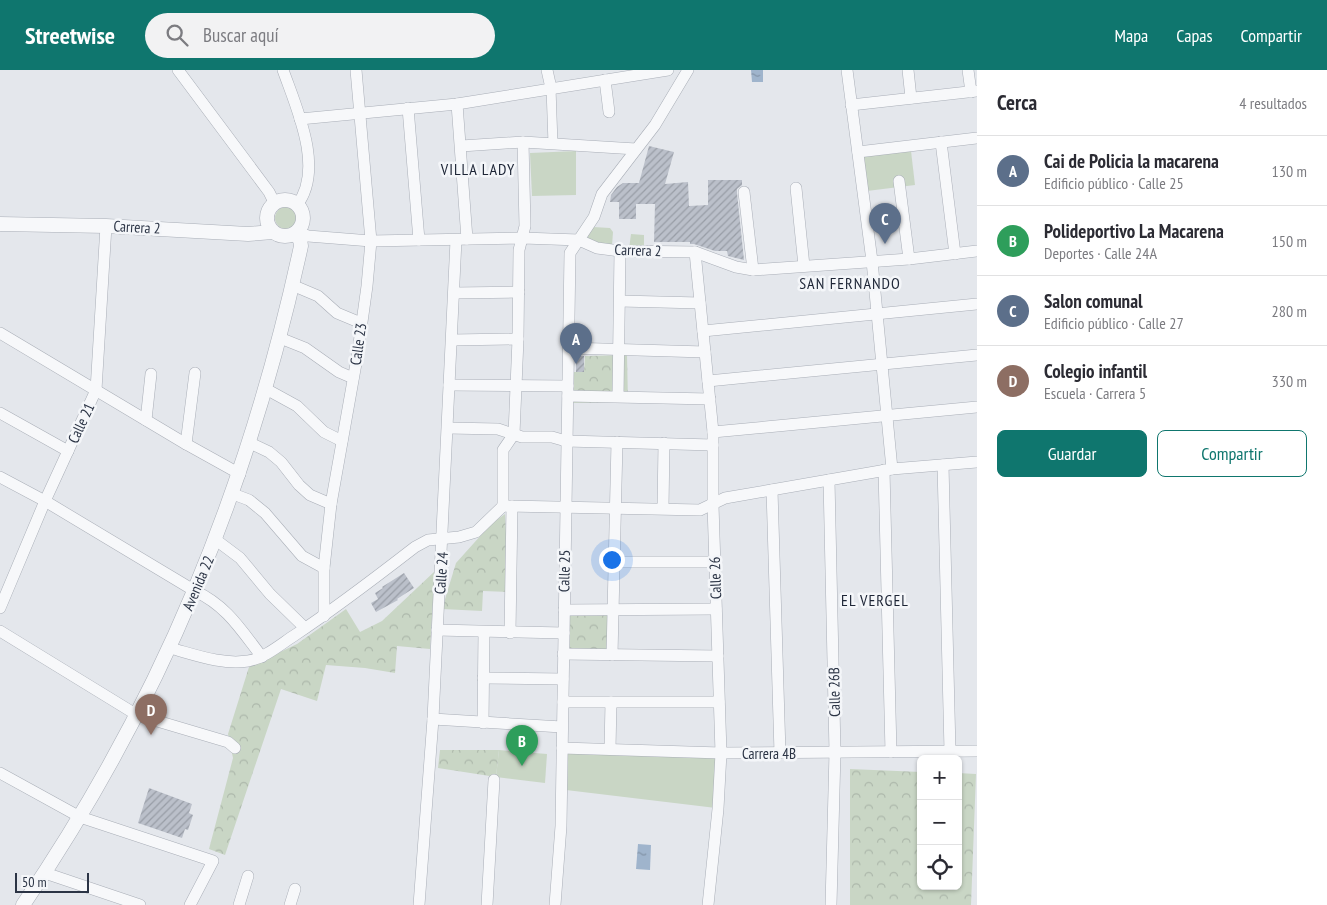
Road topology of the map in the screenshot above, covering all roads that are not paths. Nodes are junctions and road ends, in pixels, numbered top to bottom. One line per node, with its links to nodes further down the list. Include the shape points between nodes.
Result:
1 (178, 70): 30 (street)
2 (283, 70): 19 (street)
3 (356, 70): 17 (street, Calle 23)
4 (547, 70): 11 (street)
5 (668, 70): 10 (street)
6 (688, 70): 25 (street, Calle 25, via 655,125)
7 (847, 70): 15 (street)
8 (908, 70): 13 (street)
9 (968, 70): 12 (street)
10 (605, 80): 11 (street); 18 (street)
11 (550, 88): 14 (street); 23 (street)
12 (974, 91): 13 (street)
13 (911, 98): 15 (street)
14 (456, 104): 16 (street); 24 (street, Calle 24)
15 (852, 105): 26 (street)
16 (408, 108): 17 (street); 37 (street)
17 (360, 112): 19 (street); 40 (street, Calle 23)
18 (609, 112)
19 (300, 119): 31 (street, via 308,150 308,173)
20 (977, 138): 22 (street)
21 (523, 142): 23 (street); 24 (street); 36 (street)
22 (940, 142): 26 (street); 44 (street)
23 (553, 144): 25 (street)
24 (461, 146): 38 (street, Calle 24)
25 (636, 149): 39 (street, Calle 25, via 602,194 594,217)
26 (858, 152): 46 (street)
27 (899, 181): 45 (street)
28 (796, 188): 47 (street)
29 (744, 192): 48 (street)
30 (275, 204): 31 (street, via 286,200); 34 (street, via 267,218)
31 (297, 205): 35 (street, via 303,219)
32 (0, 224): 33 (street, Carrera 2)
33 (106, 226): 34 (street, Carrera 2, via 248,234); 74 (street, Calle 21)
34 (273, 232): 35 (street, via 282,236)
35 (296, 233): 40 (street, Carrera 2); 49 (street, Avenida 22, via 301,242)
36 (523, 238): 38 (street, Carrera 2); 39 (street, Carrera 2); 50 (street, via 518,250)
37 (419, 240): 38 (street, Carrera 2); 40 (street, Carrera 2)
38 (462, 240): 51 (street, Calle 24)
39 (579, 240): 42 (street, Carrera 2, via 597,248); 62 (street, Calle 25, via 570,253)
40 (371, 241): 56 (street, Calle 23)
41 (977, 250): 44 (street, Carrera 2)
42 (620, 251): 43 (street, Carrera 2); 52 (street)
43 (695, 252): 48 (street, Carrera 2); 53 (street, Calle 26)
44 (955, 254): 45 (street, Carrera 2)
45 (908, 259): 46 (street, Carrera 2)
46 (872, 261): 47 (street, Carrera 2); 55 (street)
47 (804, 266): 48 (street, Carrera 2)
48 (753, 270)
49 (292, 285): 56 (street, via 318,296 337,313); 59 (street, Avenida 22)
50 (519, 292): 51 (street); 60 (street)
51 (454, 293): 61 (street, Calle 24)
52 (620, 301): 53 (street); 63 (street)
53 (700, 303): 57 (street, Calle 26)
54 (977, 304): 55 (street)
55 (877, 313): 57 (street); 66 (street)
56 (361, 323): 69 (street, Calle 23)
57 (703, 331): 64 (street, Calle 26)
58 (0, 333): 74 (street)
59 (280, 338): 69 (street, via 305,348); 73 (street, Avenida 22)
60 (518, 339): 61 (street); 72 (street)
61 (452, 340): 71 (street, Calle 24)
62 (568, 348): 63 (street); 75 (street, Calle 25)
63 (619, 349): 64 (street); 76 (street)
64 (705, 352): 70 (street, Calle 26)
65 (977, 355): 66 (street)
66 (883, 364): 70 (street); 80 (street)
67 (195, 373): 90 (street)
68 (151, 374): 81 (street)
69 (353, 378): 85 (street, Calle 23)
70 (708, 381): 77 (street, Calle 26)
71 (450, 385): 72 (street); 82 (street, Calle 24)
72 (516, 386): 75 (street); 84 (street)
73 (266, 388): 85 (street, via 297,406 324,432); 88 (street, Avenida 22)
74 (96, 390): 81 (street); 92 (street, Calle 21)
75 (568, 391): 76 (street); 86 (street, Calle 25)
76 (618, 396): 77 (street)
77 (710, 399): 83 (street, Calle 26)
78 (977, 407): 80 (street)
79 (0, 413): 92 (street)
80 (888, 415): 83 (street); 95 (street)
81 (146, 420): 90 (street)
82 (448, 428): 84 (street, via 498,429); 108 (street, Calle 24)
83 (713, 432): 91 (street, Calle 26)
84 (514, 434): 86 (street); 104 (street, via 503,450)
85 (342, 441): 102 (street, Calle 23)
86 (566, 441): 87 (street); 105 (street, Calle 25)
87 (617, 442): 89 (street); 106 (street)
88 (250, 443): 96 (street, Avenida 22); 102 (street, via 281,462 310,495)
89 (664, 443): 91 (street); 107 (street)
90 (186, 444): 96 (street)
91 (713, 445): 103 (street, Calle 26)
92 (68, 451): 101 (street, Calle 21)
93 (977, 462): 94 (street)
94 (943, 465): 95 (street); 142 (street)
95 (888, 470): 98 (street); 145 (street)
96 (240, 474): 100 (street, Avenida 22)
97 (0, 477): 101 (street)
98 (829, 480): 99 (street); 144 (street, Calle 26B)
99 (772, 490): 103 (street, via 725,498); 147 (street)
100 (233, 494): 109 (street, Avenida 22); 112 (street, via 249,500 265,513 302,556)
101 (45, 502): 113 (street); 114 (street, Calle 21)
102 (332, 504): 112 (street, Calle 23)
103 (712, 505): 107 (street, via 700,510); 111 (street, Calle 26)
104 (508, 506): 105 (street); 108 (street, via 476,532); 123 (street)
105 (565, 507): 106 (street); 116 (street, Calle 25)
106 (616, 508): 107 (street); 110 (street)
107 (662, 508)
108 (443, 538): 118 (street, via 428,540 415,548); 120 (street, Calle 24)
109 (216, 540): 113 (street, Avenida 22); 119 (street, via 240,558 270,594)
110 (615, 562): 111 (street); 117 (street)
111 (714, 562): 115 (street, Calle 26)
112 (324, 568): 118 (street, Calle 23)
113 (195, 591): 125 (street, Avenida 22); 129 (street, via 224,608)
114 (0, 608)
115 (716, 609): 117 (street); 128 (street, Calle 26)
116 (564, 610): 117 (street); 124 (street, Calle 25)
117 (613, 610): 127 (street)
118 (324, 616): 119 (street)
119 (305, 628): 129 (street)
120 (437, 630): 122 (street); 136 (street, Calle 24)
121 (0, 631): 135 (street)
122 (484, 632): 123 (street); 130 (street)
123 (510, 633): 124 (street)
124 (564, 633): 126 (street, Calle 25)
125 (170, 648): 129 (street, via 234,662); 135 (street, Avenida 22)
126 (563, 654): 127 (street); 131 (street, Calle 25)
127 (612, 655): 128 (street)
128 (718, 656): 134 (street, Calle 26)
129 (262, 657)
130 (483, 678): 131 (street); 137 (street)
131 (563, 679): 132 (street, Calle 25)
132 (562, 702): 133 (street); 138 (street, Calle 25)
133 (611, 702): 134 (street); 141 (street)
134 (719, 702): 146 (street, Calle 26)
135 (138, 714): 139 (street, via 228,742); 150 (street, Avenida 22)
136 (433, 719): 137 (street); 159 (street, Calle 24)
137 (483, 723): 138 (street)
138 (562, 726): 140 (street, Calle 25)
139 (235, 748)
140 (562, 748): 141 (street, Carrera 4B); 161 (street, Calle 25)
141 (610, 749): 146 (street, Carrera 4B)
142 (950, 751): 143 (street, Carrera 4B); 145 (street, Carrera 4B)
143 (977, 751)
144 (835, 752): 145 (street, Carrera 4B); 147 (street, Carrera 4B); 163 (street, Calle 26B)
145 (890, 752)
146 (722, 753): 147 (street, Carrera 4B); 162 (street, Calle 26)
147 (780, 753)
148 (0, 773): 150 (street)
149 (494, 780): 160 (street)
150 (80, 817): 151 (street, Avenida 22); 156 (street, via 213,861)
151 (45, 873): 154 (street, Avenida 22); 155 (street)
152 (248, 876): 157 (street)
153 (295, 889): 158 (street)
154 (23, 905)
155 (140, 905)
156 (190, 905)
157 (238, 905)
158 (290, 905)
159 (419, 905)
160 (487, 905)
161 (555, 905)
162 (708, 905)
163 (831, 905)

